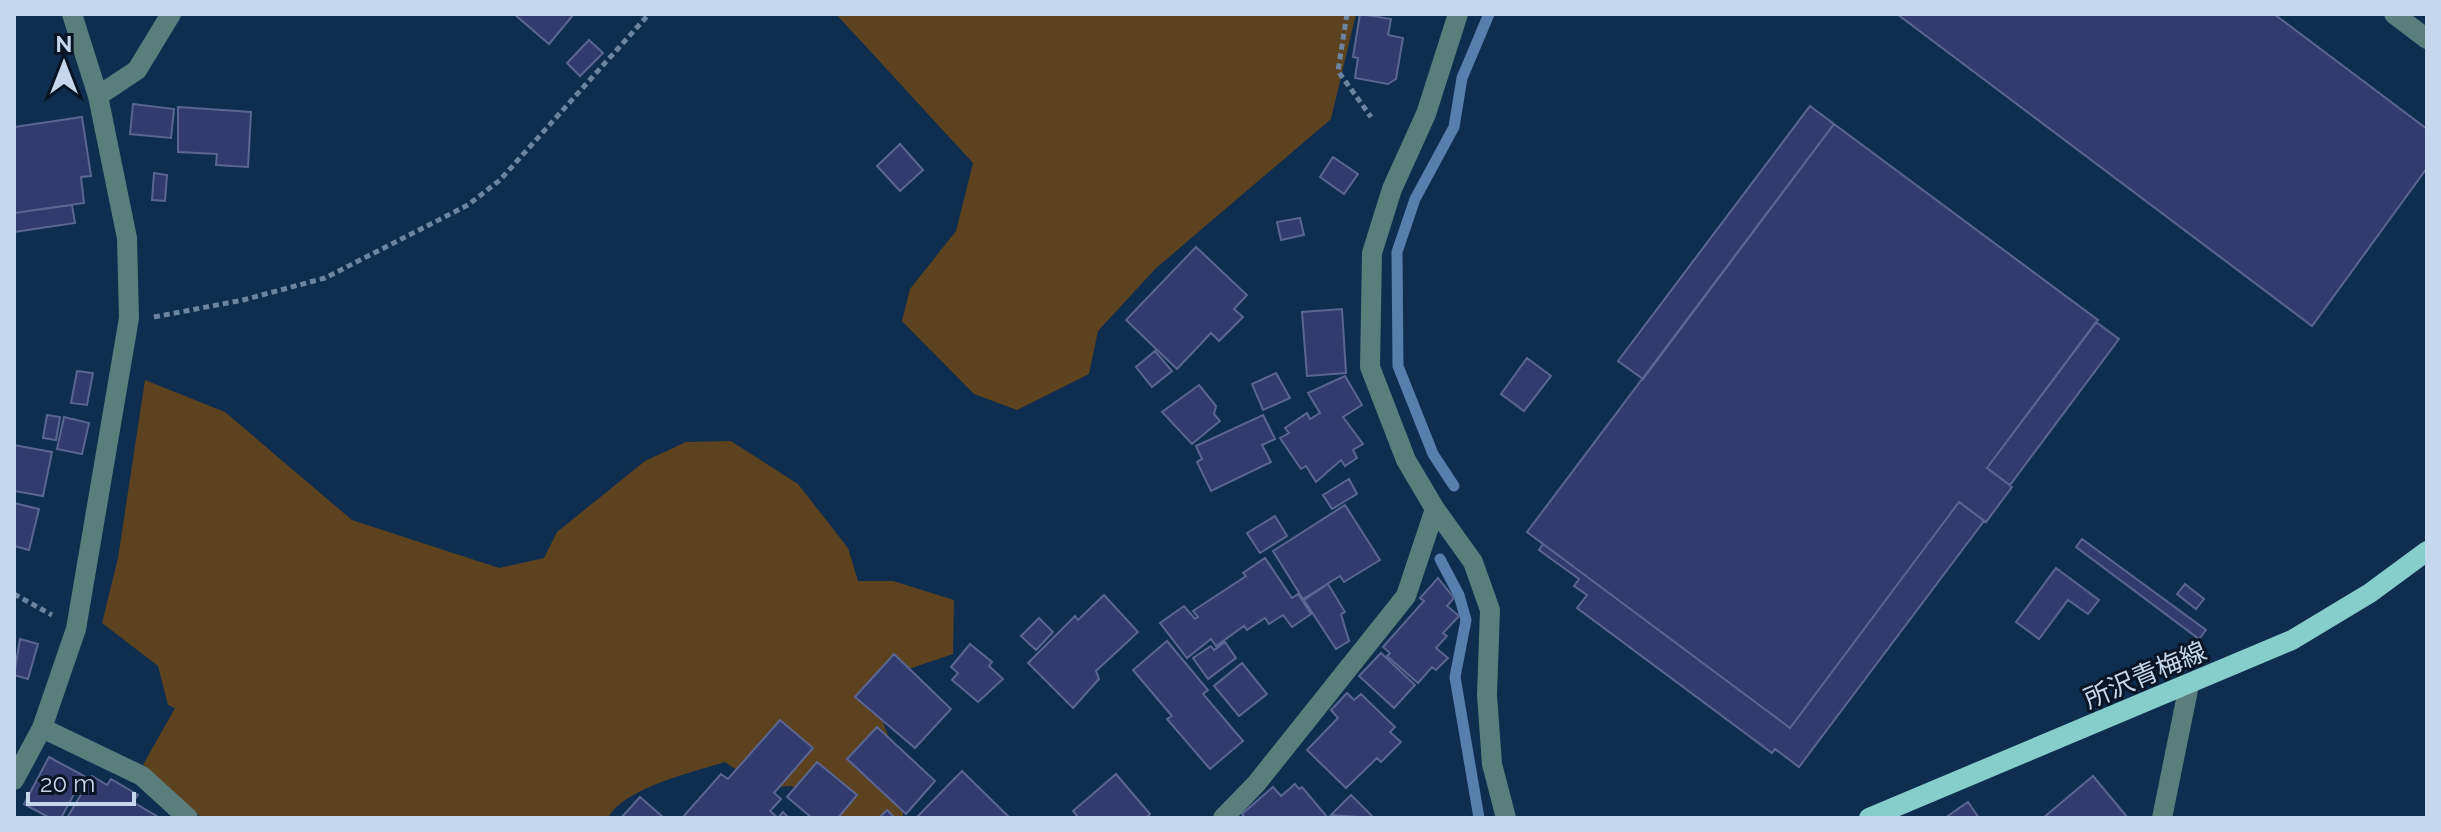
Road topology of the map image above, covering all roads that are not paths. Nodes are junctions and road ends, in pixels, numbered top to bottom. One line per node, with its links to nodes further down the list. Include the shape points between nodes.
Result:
1 (72, 14): 6 (street)
2 (171, 14): 6 (street, via 137,70)
3 (1458, 14): 7 (street, via 1372,253 1370,367 1406,460)
4 (2394, 14): 5 (street)
5 (2427, 39)
6 (98, 96): 10 (street, via 127,238 129,318 76,629)
7 (1435, 509): 13 (street, via 1406,596); 14 (street, via 1473,562 1490,610 1487,695 1492,764)
8 (2427, 551): 9 (main road, 所沢青梅線, via 2312,629)
9 (2189, 685): 15 (main road, 所沢青梅線); 16 (street)
10 (42, 728): 11 (street); 12 (street, via 142,776)
11 (14, 780)
12 (188, 818)
13 (1223, 818)
14 (1506, 818)
15 (1869, 818)
16 (2162, 818)

